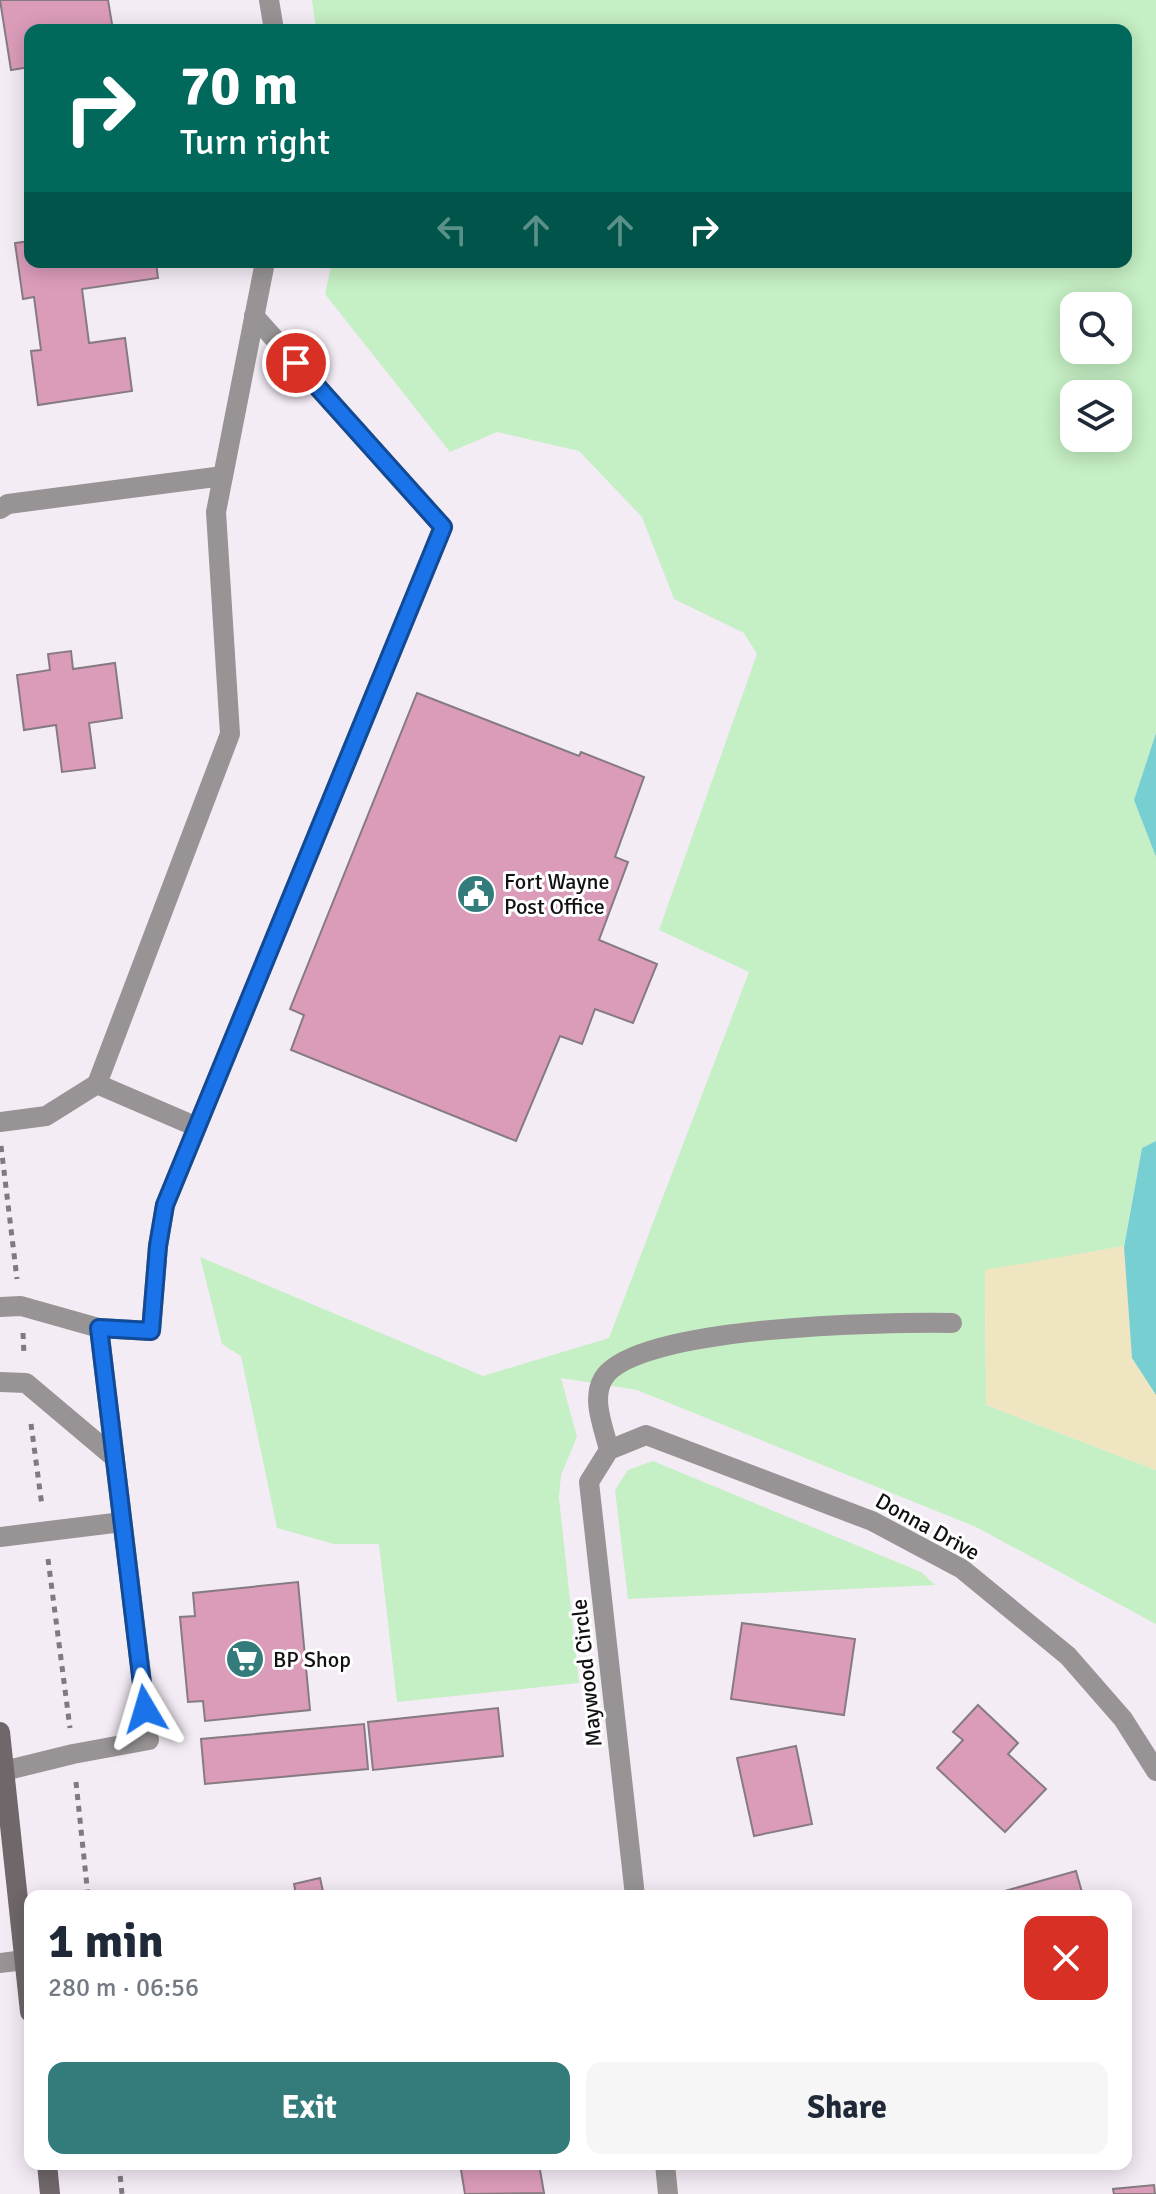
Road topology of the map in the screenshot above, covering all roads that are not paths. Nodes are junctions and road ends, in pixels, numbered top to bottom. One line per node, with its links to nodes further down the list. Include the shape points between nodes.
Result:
1 (269, 0): 2 (street)
2 (273, 24)
3 (264, 268): 4 (street)
4 (254, 316): 5 (street); 9 (street, via 443,527)
5 (223, 476): 6 (street); 7 (street, via 216,512 230,734)
6 (0, 509)
7 (97, 1084): 8 (street, via 46,1116); 9 (street)
8 (0, 1122)
9 (197, 1127): 12 (street, via 165,1205 151,1331)
10 (0, 1307): 12 (street, via 21,1306)
11 (952, 1323): 14 (street, via 861,1322 697,1339 628,1358 603,1378 598,1404)
12 (99, 1328): 15 (street)
13 (0, 1382): 15 (street, via 26,1383)
14 (609, 1450): 19 (street, Donna Drive, via 646,1435 872,1521 962,1569 1068,1656 1123,1719); 21 (street, Maywood Circle, via 589,1482)
15 (115, 1458): 16 (street)
16 (122, 1522): 17 (street); 20 (street, via 149,1740)
17 (0, 1537)
18 (0, 1732): 20 (main road)
19 (1156, 1771)
20 (2, 1772): 22 (main road)
21 (634, 1890)
22 (24, 1960): 23 (street)
23 (0, 1963)
24 (48, 2170): 26 (main road)
25 (666, 2170): 27 (street)
26 (50, 2194)
27 (668, 2194)

